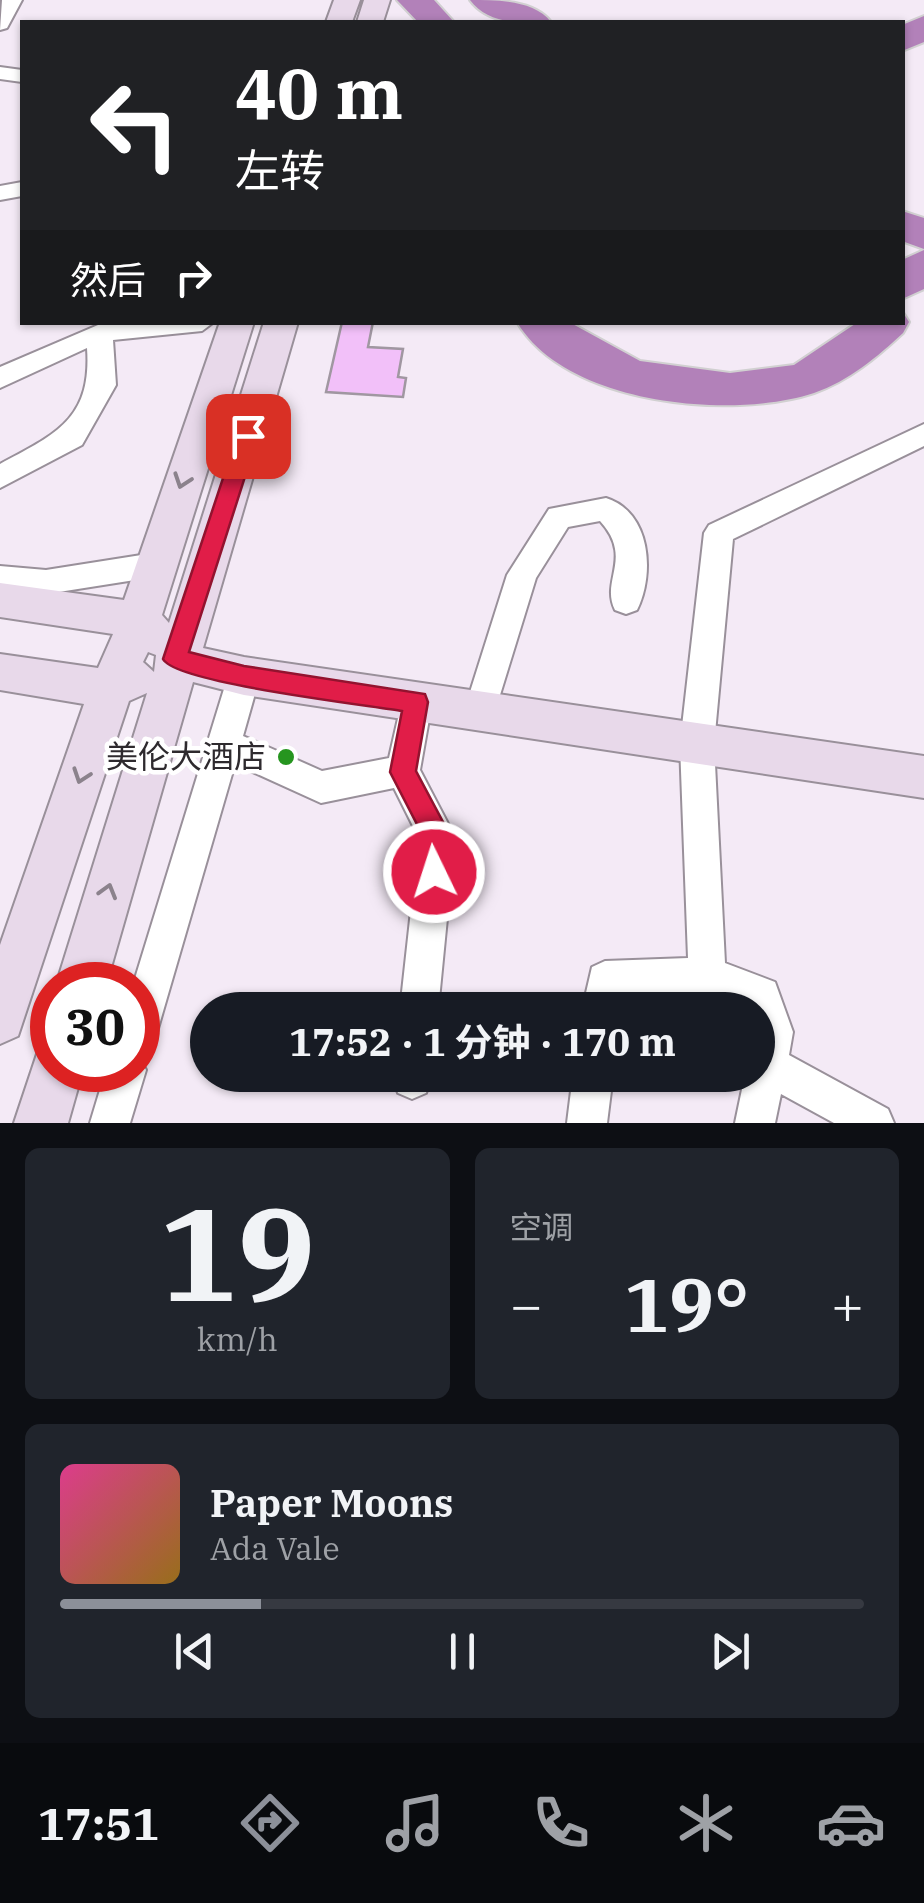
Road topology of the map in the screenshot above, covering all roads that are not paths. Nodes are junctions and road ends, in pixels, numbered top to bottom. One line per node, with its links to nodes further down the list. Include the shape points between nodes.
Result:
1 (12, 0): 8 (street)
2 (414, 0): 5 (highway)
3 (452, 0): 6 (highway)
4 (487, 0): 7 (highway)
5 (434, 20)
6 (494, 20)
7 (530, 20)
8 (0, 24)
9 (924, 264): 10 (highway)
10 (905, 282)
11 (924, 291): 12 (highway)
12 (905, 307)
13 (171, 325): 20 (street)
14 (236, 325): 24 (main road, one-way to 24)
15 (280, 325): 29 (main road)
16 (542, 325): 19 (highway, via 560,343 608,368 665,386 728,388 799,380 852,353)
17 (570, 325): 18 (highway, via 620,359 684,372 759,373 823,347)
18 (850, 325)
19 (884, 325)
20 (99, 332): 21 (street); 23 (street, via 102,385 72,438)
21 (0, 378)
22 (924, 434): 36 (street, via 719,533)
23 (0, 476)
24 (154, 565): 25 (street, via 46,582); 28 (main road)
25 (0, 578)
26 (0, 600): 28 (main road)
27 (626, 601): 34 (street, via 636,559 623,525 606,509 559,517 522,575)
28 (140, 620): 29 (main road); 32 (main road)
29 (175, 659): 31 (main road); 32 (main road); 39 (main road, one-way to 29)
30 (0, 672): 32 (main road)
31 (244, 676): 33 (main road); 35 (street)
32 (110, 689): 45 (main road, one-way to 45)
33 (416, 702): 34 (main road); 37 (street)
34 (480, 712): 36 (main road)
35 (224, 742): 37 (street, via 321,788); 40 (street)
36 (697, 744): 38 (main road); 41 (street)
37 (403, 772): 42 (street, via 438,837)
38 (924, 778)
39 (88, 962)
40 (159, 962)
41 (707, 976): 43 (street, via 605,980); 44 (street)
42 (421, 992)
43 (603, 992)
44 (756, 992)
45 (0, 1018)
46 (775, 1070): 55 (street)
47 (50, 1092): 51 (main road)
48 (119, 1092): 52 (street)
49 (591, 1092): 53 (street)
50 (762, 1092): 54 (street)
51 (41, 1123)
52 (110, 1123)
53 (587, 1123)
54 (755, 1123)
55 (874, 1123)

